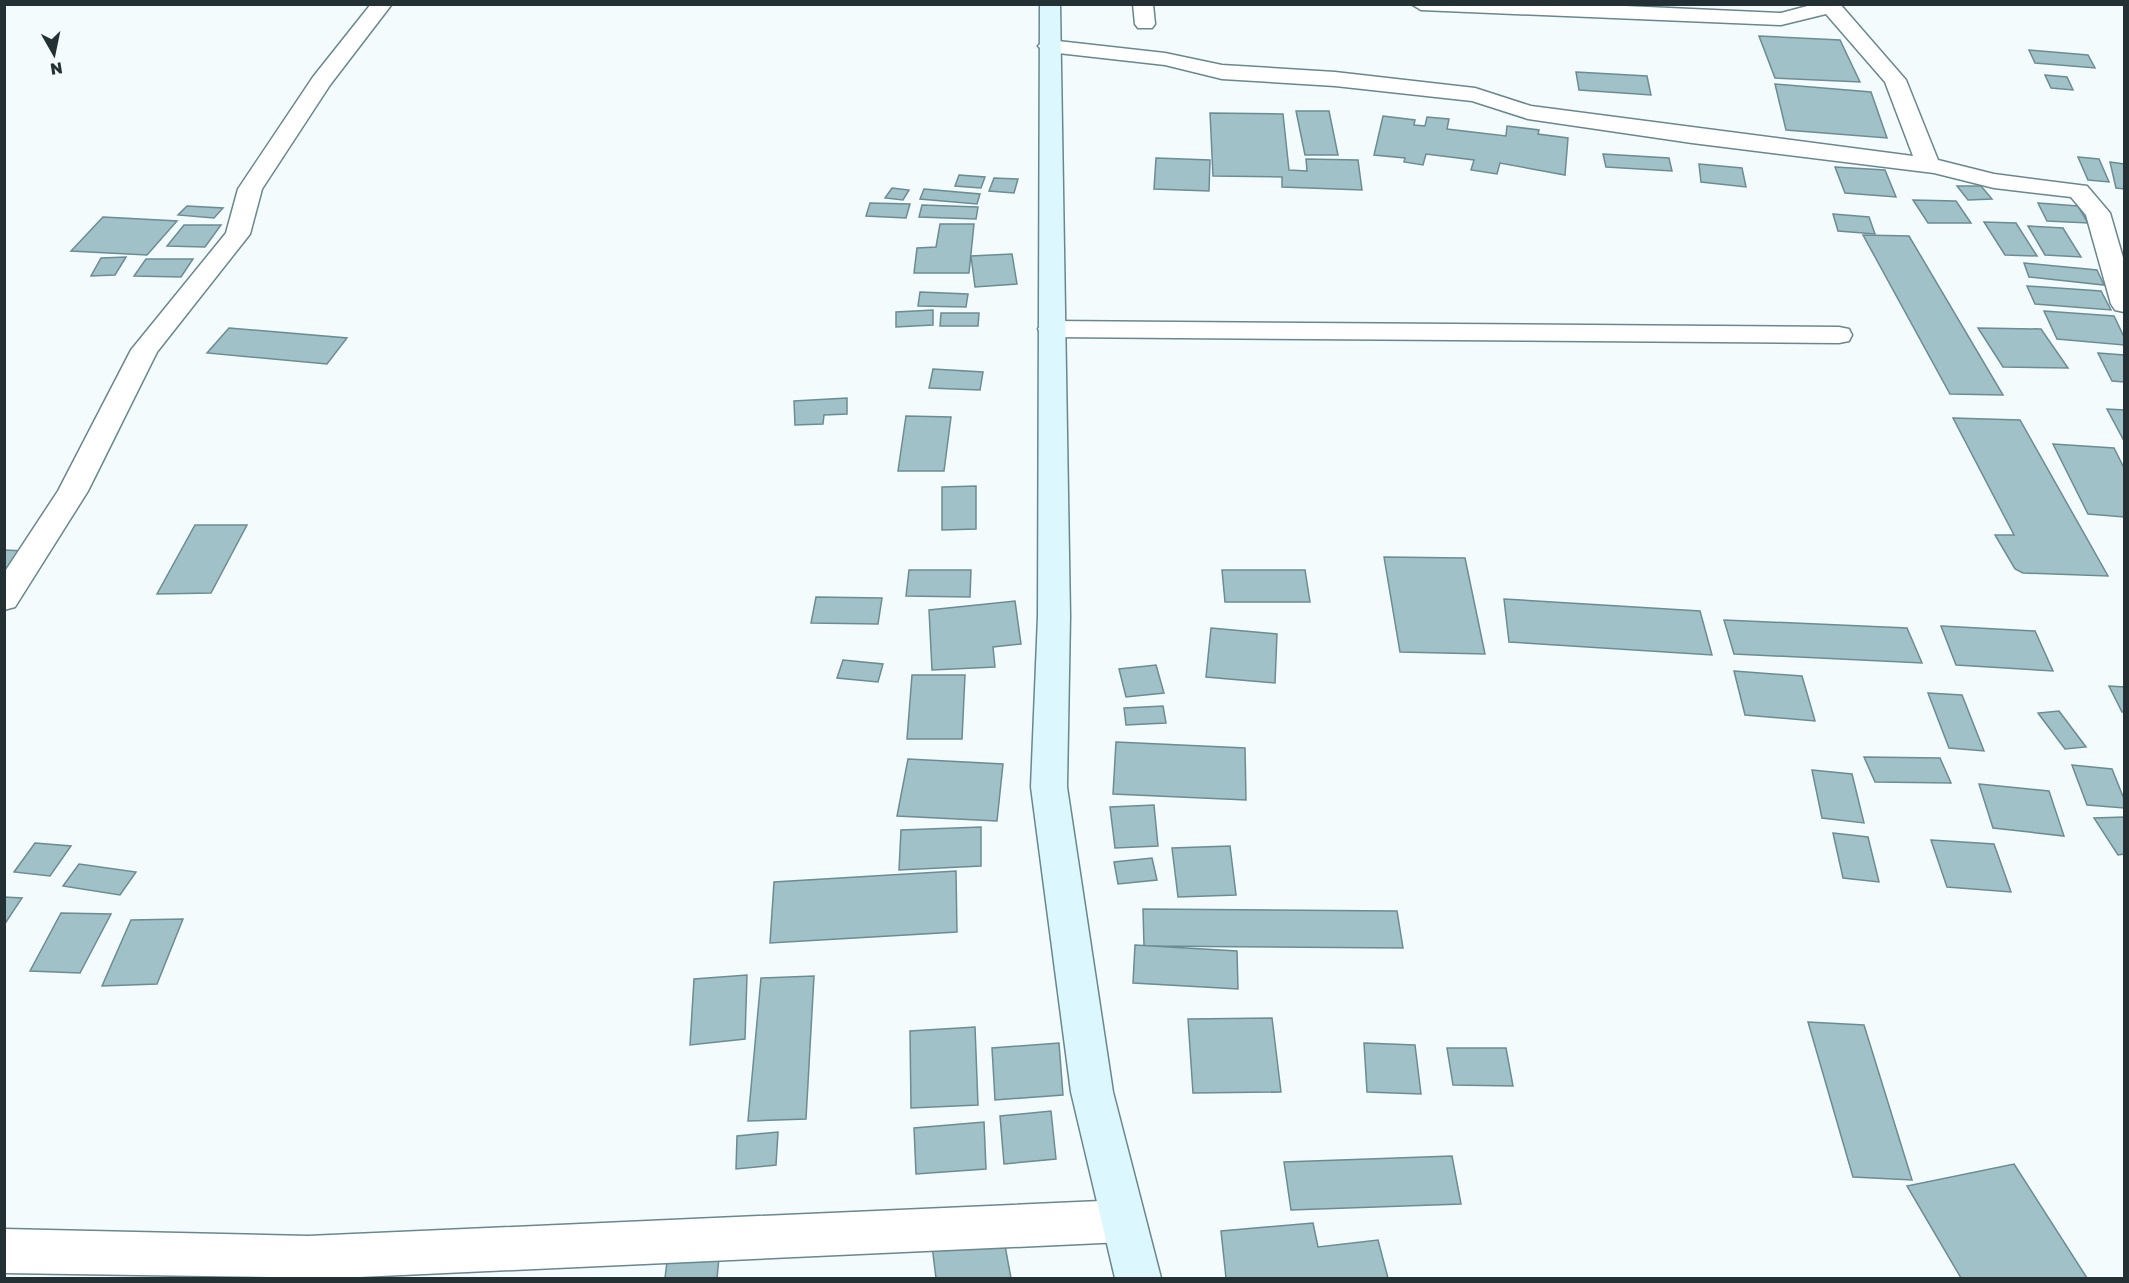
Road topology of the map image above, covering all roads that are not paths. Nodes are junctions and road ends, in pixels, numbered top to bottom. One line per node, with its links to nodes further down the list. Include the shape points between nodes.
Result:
1 (382, 4): 10 (street, via 321,82 250,189 238,234 145,350 73,491)
2 (1050, 4): 5 (main road)
3 (1421, 4): 4 (street, via 1781,20)
4 (1829, 6): 6 (street, via 1895,80)
5 (1049, 46): 6 (street, via 1165,59 1222,72 1335,79 1475,96 1528,112); 8 (main road)
6 (1928, 165): 7 (street, via 1994,181 2078,191 2098,213)
7 (2124, 304)
8 (1051, 328): 9 (street); 11 (main road, via 1053,616 1049,787 1092,1092)
9 (1839, 334)
10 (4, 599)
11 (1123, 1221): 12 (street, via 308,1258); 13 (main road)
12 (4, 1251)
13 (1138, 1278)

